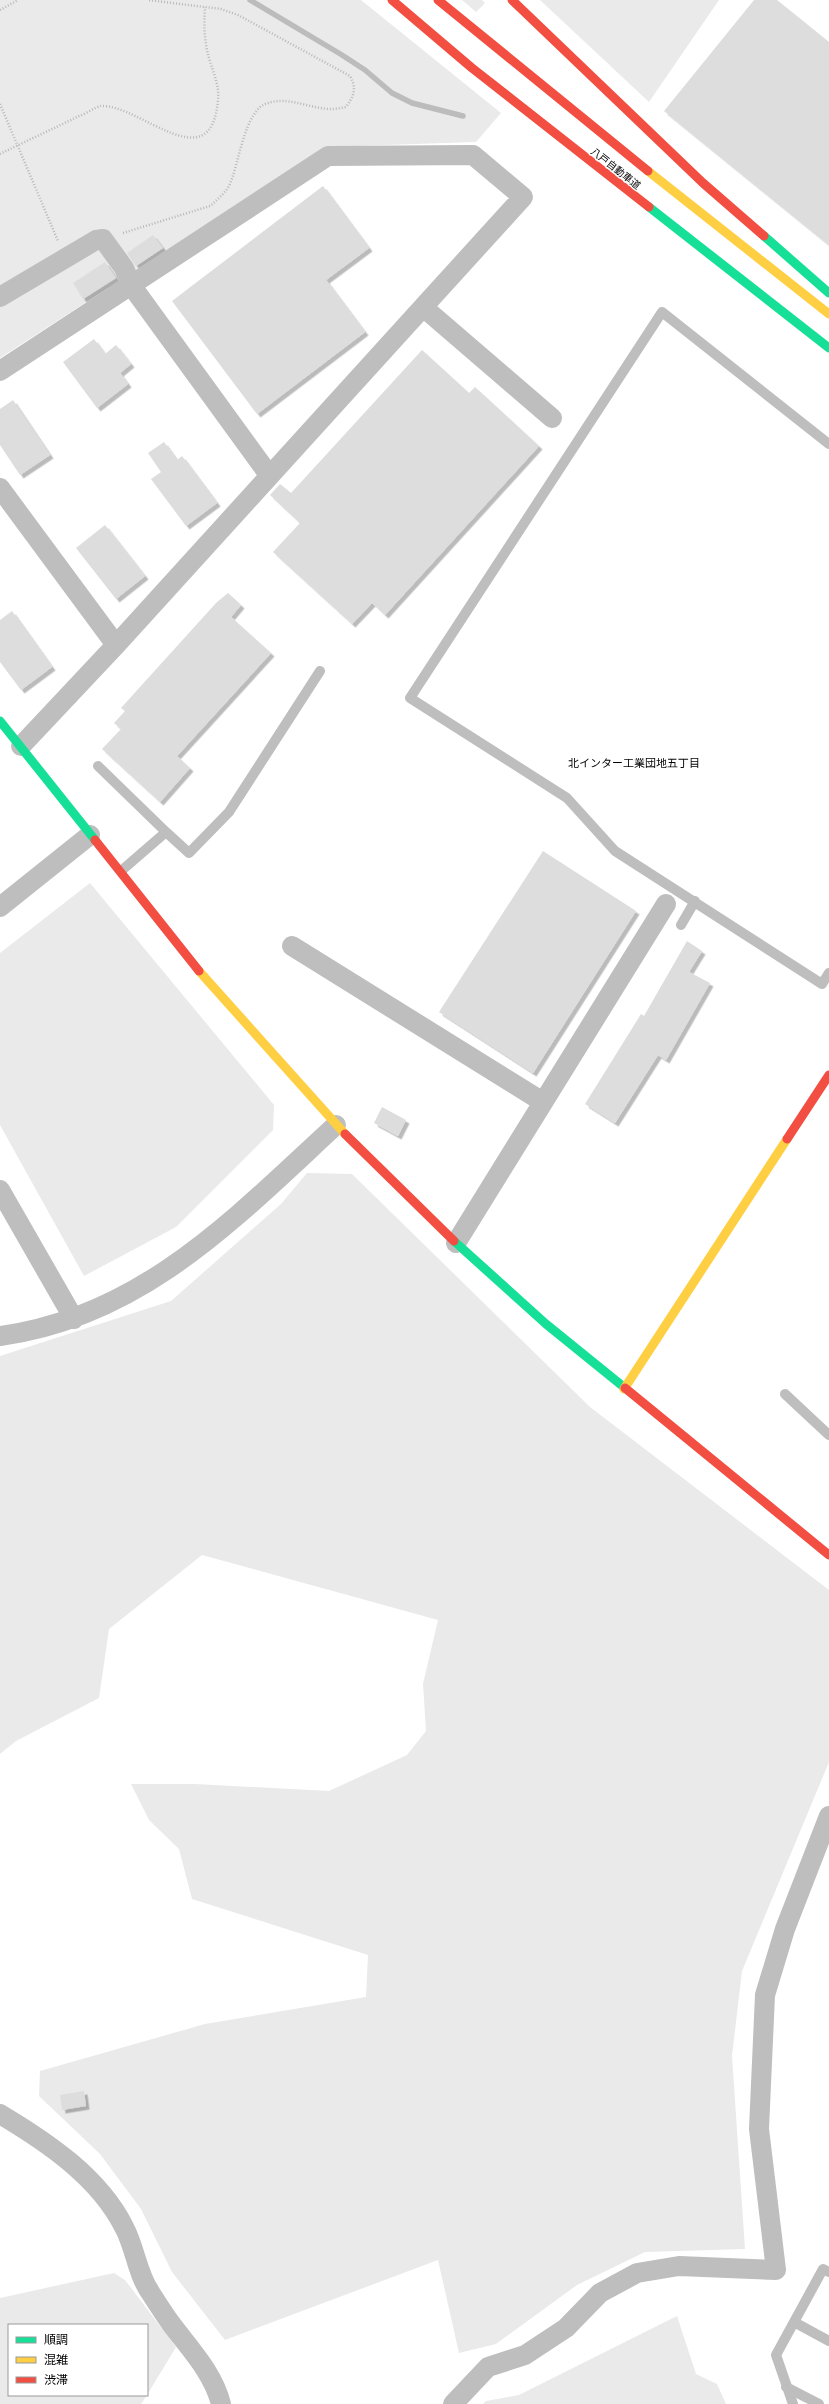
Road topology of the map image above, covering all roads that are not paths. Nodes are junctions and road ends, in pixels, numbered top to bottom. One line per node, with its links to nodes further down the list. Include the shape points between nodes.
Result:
1 (392, 0): 9 (main road, 八戸自動車道, via 504,93)
2 (438, 0): 8 (main road, 八戸自動車道, via 615,145)
3 (512, 0): 5 (main road, via 703,183)
4 (131, 286): 6 (street, via 124,268 103,239 96,240); 7 (street, via 328,156 473,155 523,198); 10 (street); 13 (street)
5 (829, 293)
6 (0, 297)
7 (423, 307): 11 (street); 13 (street)
8 (829, 314)
9 (829, 348)
10 (0, 371)
11 (552, 418)
12 (829, 444): 23 (lane, via 662,312 410,698 567,798 615,851)
13 (269, 475): 15 (street)
14 (0, 488): 15 (street)
15 (116, 646): 18 (street)
16 (320, 671): 20 (lane, via 229,812 189,853)
17 (0, 721): 18 (main road)
18 (21, 746): 21 (main road)
19 (98, 766): 20 (lane)
20 (166, 832): 22 (lane)
21 (90, 835): 22 (main road); 25 (street)
22 (121, 871): 31 (main road, via 212,987)
23 (695, 901): 26 (lane); 28 (lane, via 822,984)
24 (666, 904): 30 (street)
25 (0, 907)
26 (681, 925)
27 (292, 946): 30 (street)
28 (829, 973)
29 (829, 1074): 36 (main road)
30 (543, 1102): 33 (street)
31 (336, 1125): 33 (main road); 34 (street, via 192,1254 118,1300)
32 (0, 1190): 34 (street)
33 (456, 1243): 36 (main road, via 546,1324)
34 (74, 1319): 35 (street)
35 (0, 1336)
36 (624, 1389): 39 (main road)
37 (785, 1394): 38 (lane)
38 (829, 1435)
39 (829, 1555)
40 (829, 1816): 47 (street, via 785,1929 765,1995 759,2129 776,2270 679,2266 638,2273 600,2293 566,2328 525,2355 488,2367)
41 (0, 2114): 46 (street, via 34,2135 98,2189 124,2227 146,2286 198,2357 218,2392)
42 (829, 2272): 43 (lane, via 823,2269)
43 (794, 2322): 44 (lane); 45 (lane, via 776,2355)
44 (829, 2341)
45 (786, 2387): 48 (lane); 49 (lane)
46 (221, 2404)
47 (453, 2404)
48 (793, 2404)
49 (819, 2404)

